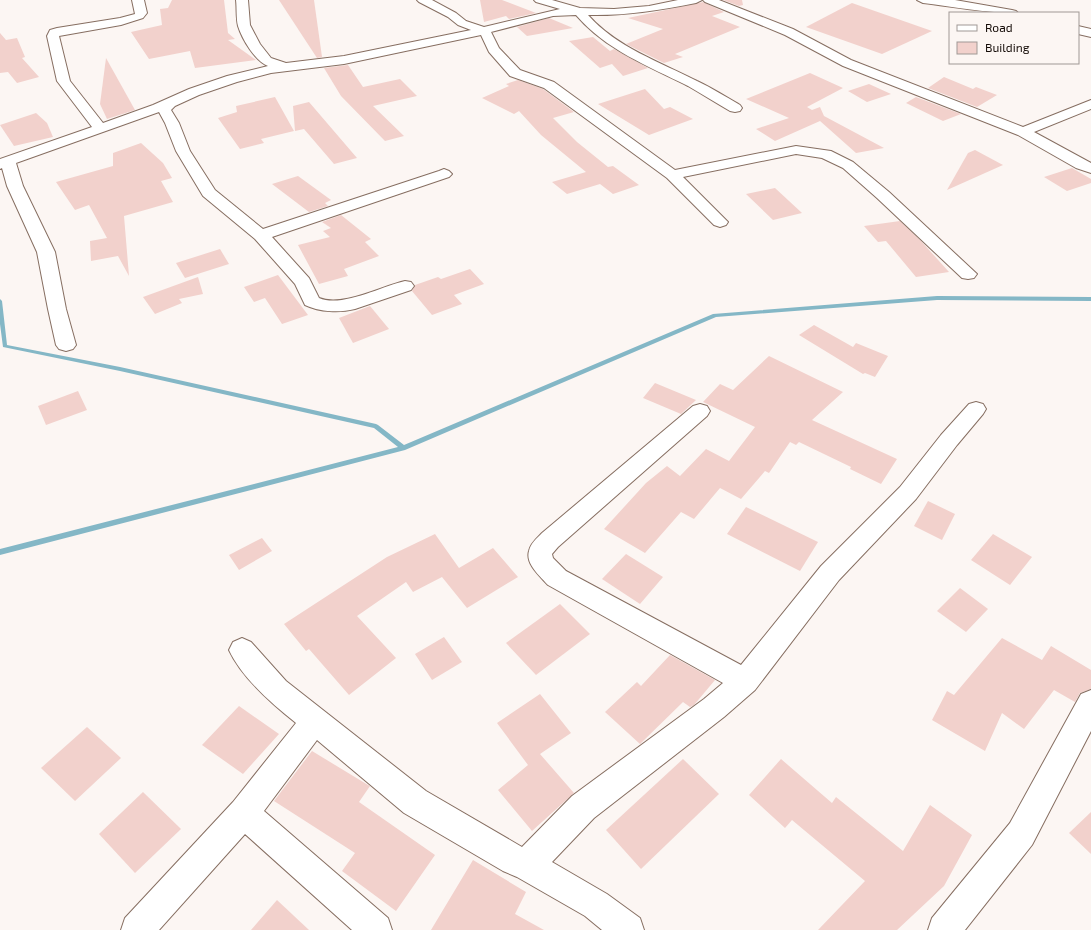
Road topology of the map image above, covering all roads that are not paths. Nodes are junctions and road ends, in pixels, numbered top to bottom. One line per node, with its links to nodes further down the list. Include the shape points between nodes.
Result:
1 (138, 0): 18 (street, via 141,13 139,16 61,31 54,33 53,36 64,81)
2 (242, 0): 14 (street, via 244,25 254,45 267,62)
3 (423, 0): 12 (street, via 462,23)
4 (540, 0): 9 (street)
5 (696, 0): 9 (street, via 628,11)
6 (709, 0): 19 (street, via 789,32 847,63)
7 (923, 0): 8 (street)
8 (969, 2): 10 (street)
9 (579, 11): 12 (street, via 553,14); 17 (street, via 592,26 636,56 694,84)
10 (1008, 12)
11 (1079, 30): 13 (street)
12 (485, 31): 14 (street, via 344,60); 23 (street, via 493,49 515,73 549,85)
13 (1091, 33)
14 (284, 67): 15 (street, via 232,79)
15 (169, 104): 18 (street); 25 (street, via 164,110 189,162 209,194)
16 (1091, 104): 19 (street)
17 (735, 108)
18 (100, 128): 20 (street)
19 (1023, 132): 21 (street, via 1080,165)
20 (4, 163): 28 (street, via 46,252)
21 (1091, 168)
22 (444, 174): 25 (street)
23 (672, 175): 24 (street); 26 (street, via 796,150 826,154 848,165)
24 (720, 222)
25 (262, 235): 27 (street, via 303,282 311,301 320,306 349,305)
26 (968, 274)
27 (404, 286)
28 (66, 345)
29 (976, 409): 32 (street, via 908,493 830,573)
30 (700, 411): 32 (street, via 550,540 540,552 542,562 557,578)
31 (242, 650): 34 (street, via 276,690)
32 (744, 681): 36 (street, via 714,708 583,807)
33 (1091, 703): 40 (street, via 1021,834)
34 (315, 720): 35 (street); 36 (street, via 415,802 514,860)
35 (244, 813): 37 (street); 38 (street)
36 (527, 864): 39 (street, via 596,904)
37 (137, 930)
38 (376, 930)
39 (628, 930)
40 (944, 930)

